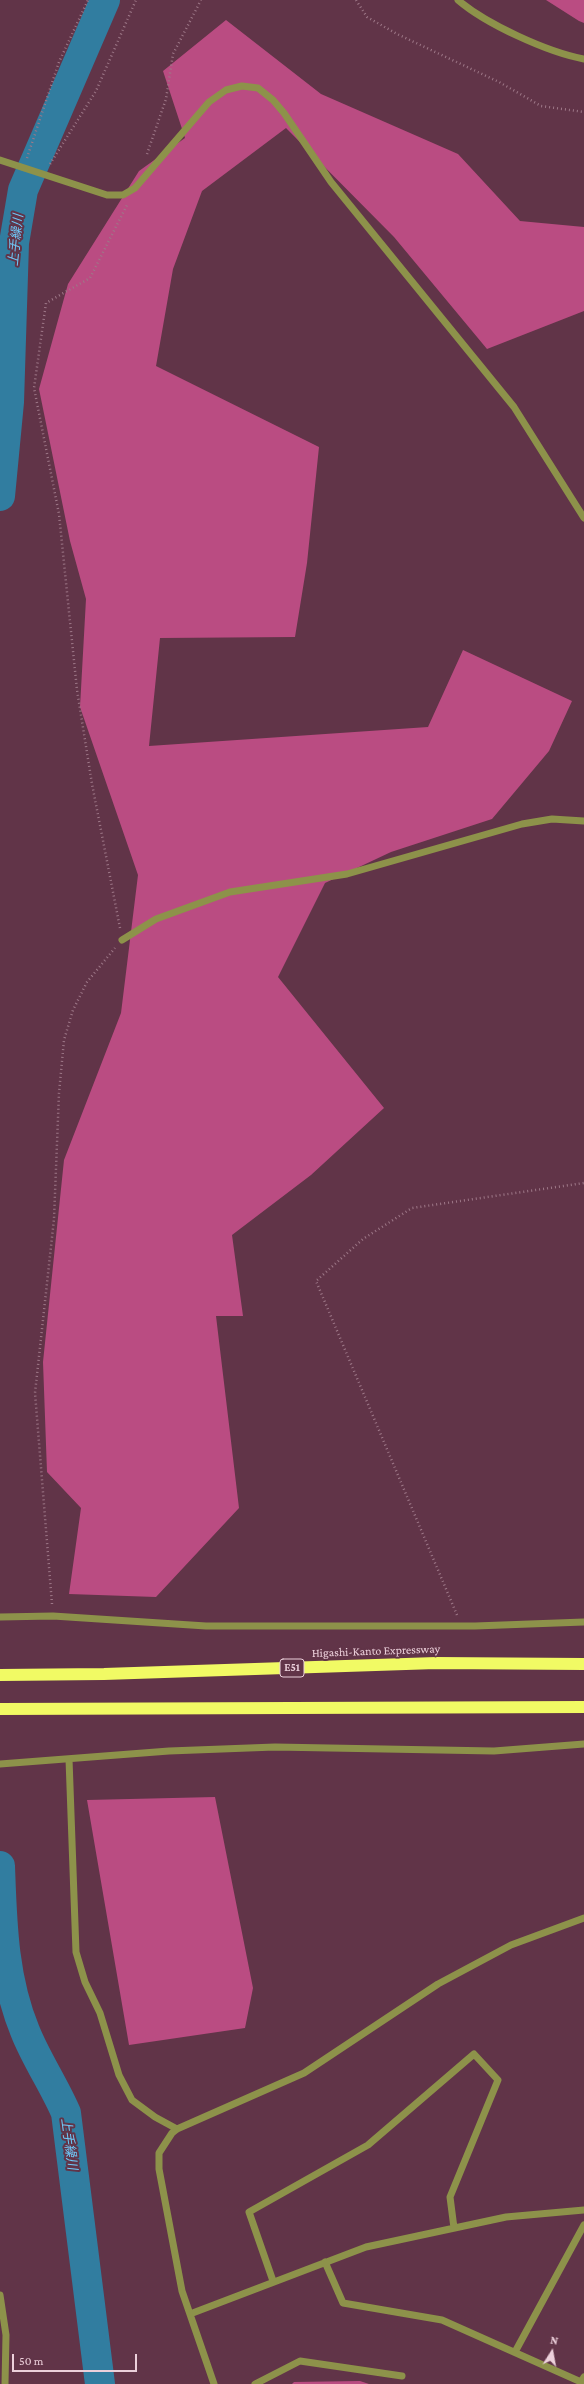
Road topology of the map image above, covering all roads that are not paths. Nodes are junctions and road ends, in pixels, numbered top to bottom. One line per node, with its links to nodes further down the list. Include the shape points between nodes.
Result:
1 (458, 0): 2 (street, via 468,9 525,38 569,56)
2 (584, 59)
3 (0, 160): 4 (street, via 106,195 123,195 135,188 209,102 226,90 242,86 258,88 284,113 331,182 514,407)
4 (584, 518)
5 (584, 821): 6 (street, via 552,819 522,824 347,874 230,892 156,919)
6 (122, 940)
7 (0, 1617): 8 (street, via 53,1616 206,1626 462,1626)
8 (584, 1622)
9 (584, 1664): 10 (highway, Higashi-Kanto Expressway / E51, via 436,1663)
10 (0, 1675)
11 (584, 1707): 12 (highway)
12 (0, 1709)
13 (584, 1744): 14 (street, via 494,1751 275,1747 169,1751)
14 (69, 1759): 15 (street); 17 (street, via 76,1952 85,1982 100,2013 119,2076 132,2100 155,2118)
15 (0, 1764)
16 (584, 1918): 17 (street, via 511,1945 438,1984 304,2073)
17 (177, 2129): 24 (street, via 159,2153 159,2169 182,2291)
18 (584, 2210): 20 (street, via 506,2217)
19 (584, 2225): 26 (street)
20 (454, 2228): 21 (street, via 366,2247); 22 (street, via 450,2197 498,2080 474,2054 368,2145 249,2212)
21 (325, 2262): 22 (street); 26 (street, via 343,2303 442,2320)
22 (273, 2281): 24 (street)
23 (0, 2295): 25 (street)
24 (190, 2314): 30 (street)
25 (3, 2335): 29 (street)
26 (515, 2352): 28 (street, via 581,2382)
27 (402, 2376): 31 (street, via 300,2361)
28 (584, 2377)
29 (6, 2384)
30 (214, 2384)
31 (254, 2384)

